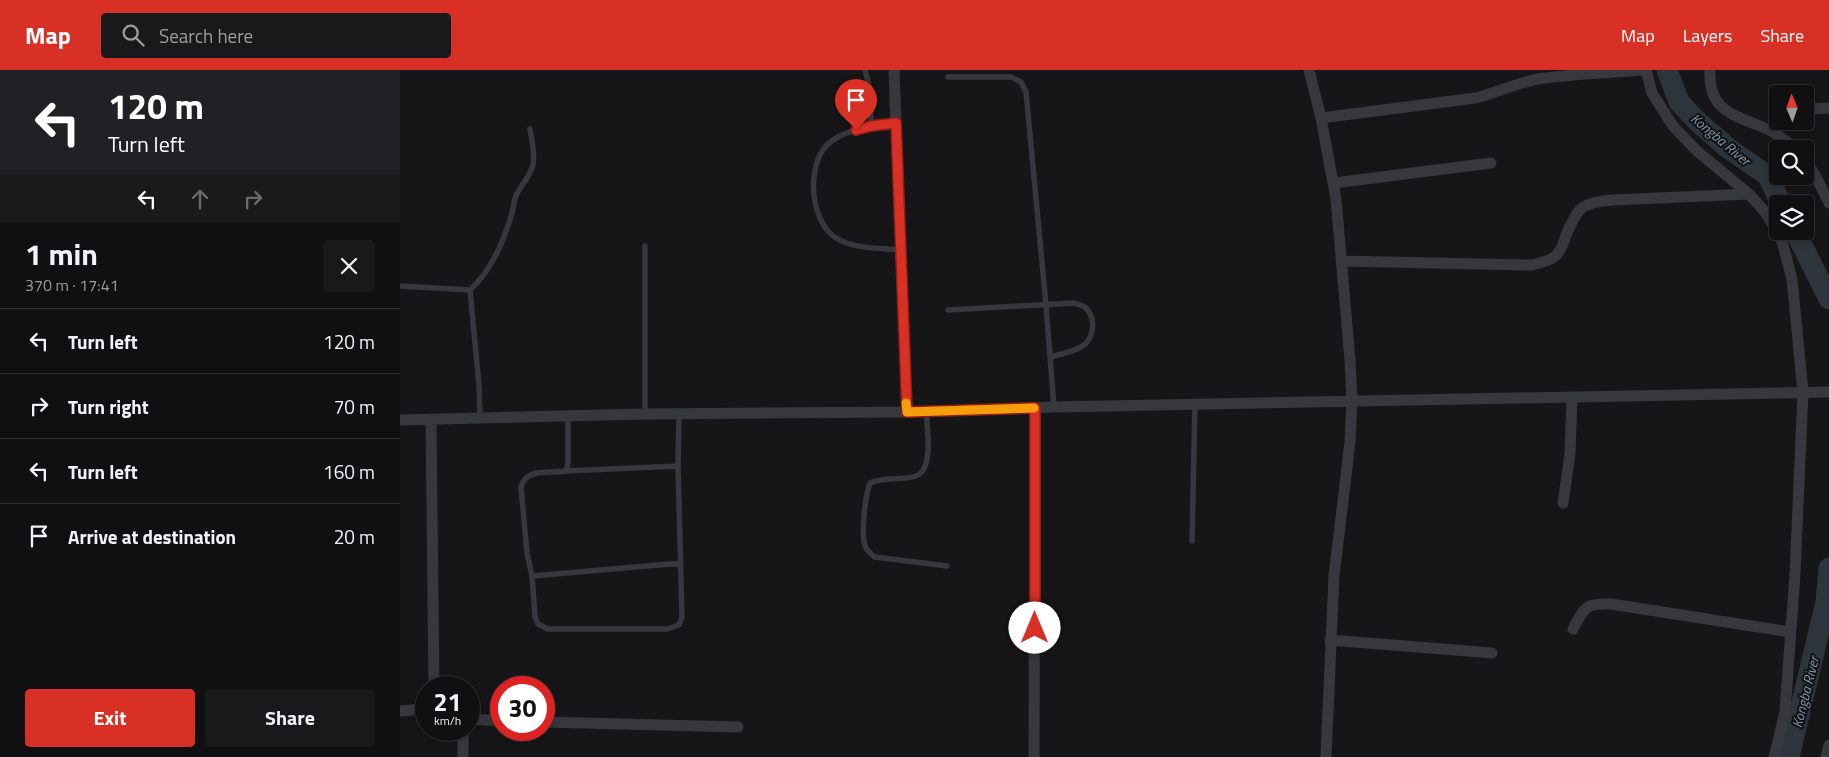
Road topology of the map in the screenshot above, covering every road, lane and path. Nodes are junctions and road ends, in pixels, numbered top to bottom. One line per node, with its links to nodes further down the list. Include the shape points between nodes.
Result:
1 (865, 70): 11 (lane, via 870,89)
2 (894, 70): 10 (street)
3 (1309, 70): 9 (street)
4 (1644, 70): 9 (street, via 1538,79 1475,98); 18 (street, via 1652,93 1673,126)
5 (1710, 70): 13 (street, via 1717,102 1731,115)
6 (948, 78): 25 (lane, via 1012,77 1021,82 1026,92)
7 (1829, 108): 8 (street)
8 (1814, 109)
9 (1321, 118): 17 (street)
10 (896, 123): 11 (lane); 21 (street)
11 (871, 126): 21 (lane, via 842,135 820,154 813,182 816,210 826,230 836,238 851,245)
12 (530, 129): 24 (lane, via 533,166 515,198 507,229 492,264)
13 (1769, 130): 14 (street)
14 (1783, 140)
15 (1491, 163): 17 (street)
16 (1814, 173): 19 (street)
17 (1334, 183): 22 (street)
18 (1749, 194): 22 (street, via 1594,202 1580,209 1559,253 1548,262 1531,265); 28 (street, via 1766,213 1782,241 1792,278)
19 (1829, 203)
20 (645, 246): 37 (lane)
21 (900, 250): 36 (street)
22 (1341, 261): 31 (street)
23 (400, 286): 24 (lane)
24 (470, 290): 40 (lane)
25 (1046, 305): 26 (lane); 27 (lane); 27 (lane, via 1074,303 1084,307 1090,314 1093,328 1090,340 1080,348)
26 (948, 310)
27 (1051, 357): 33 (lane)
28 (1803, 392): 29 (street); 30 (street); 51 (street)
29 (1829, 392)
30 (1572, 397): 31 (street); 45 (street, via 1570,454)
31 (1352, 401): 32 (street); 52 (street)
32 (1195, 404): 33 (street); 46 (lane)
33 (1054, 407): 34 (street)
34 (1035, 408): 35 (street); 62 (street)
35 (926, 411): 36 (street); 48 (lane, via 928,460 925,470 917,476 879,479 870,483 866,493 864,542 868,552 875,557)
36 (907, 412): 38 (street)
37 (645, 414): 38 (street); 39 (street)
38 (679, 414): 43 (lane)
39 (568, 416): 40 (street); 44 (lane)
40 (480, 417): 41 (street)
41 (431, 419): 42 (street); 54 (street)
42 (400, 420)
43 (678, 466): 44 (lane); 47 (lane)
44 (566, 471): 49 (lane, via 532,473 523,481 526,544)
45 (1563, 503)
46 (1192, 541)
47 (681, 563): 49 (lane); 49 (lane, via 682,617 679,625 667,629 548,629 538,624 535,617)
48 (947, 566)
49 (532, 576)
50 (1573, 630): 51 (street, via 1584,609 1595,603)
51 (1790, 632): 64 (street, via 1785,712)
52 (1330, 640): 53 (street); 63 (street)
53 (1492, 653)
54 (434, 676)
55 (415, 710): 56 (street)
56 (400, 711)
57 (555, 722): 58 (street)
58 (738, 727)
59 (463, 741): 61 (street)
60 (1829, 745): 65 (street)
61 (463, 757)
62 (1034, 757)
63 (1326, 757)
64 (1774, 757)
65 (1826, 757)

